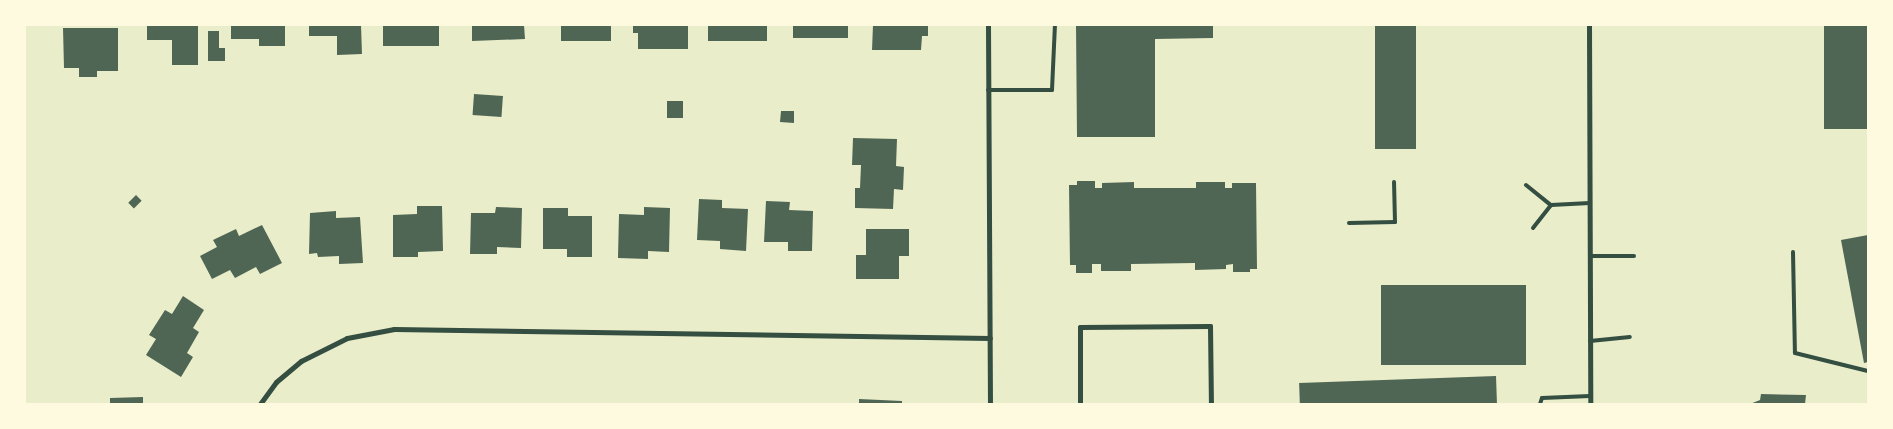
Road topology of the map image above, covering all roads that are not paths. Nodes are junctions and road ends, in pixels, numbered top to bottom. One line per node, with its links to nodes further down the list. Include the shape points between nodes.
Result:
1 (988, 25): 4 (street)
2 (1056, 25): 4 (lane, via 1052,90)
3 (1589, 25): 7 (street)
4 (988, 90): 15 (street)
5 (1394, 182): 9 (lane, via 1395,222)
6 (1526, 185): 8 (lane)
7 (1590, 203): 8 (lane); 12 (street)
8 (1551, 205): 10 (lane)
9 (1349, 223)
10 (1533, 228)
11 (1793, 252): 17 (lane, via 1795,352)
12 (1590, 256): 13 (lane); 16 (street)
13 (1634, 256)
14 (1630, 337): 16 (lane)
15 (990, 338): 19 (street, via 394,329 347,338 301,361 276,382); 20 (street)
16 (1590, 341): 18 (street)
17 (1868, 370)
18 (1590, 396): 23 (lane, via 1542,398); 24 (street)
19 (260, 404)
20 (990, 404)
21 (1080, 404): 22 (street, via 1080,327 1210,326)
22 (1211, 404)
23 (1540, 404)
24 (1590, 404)

